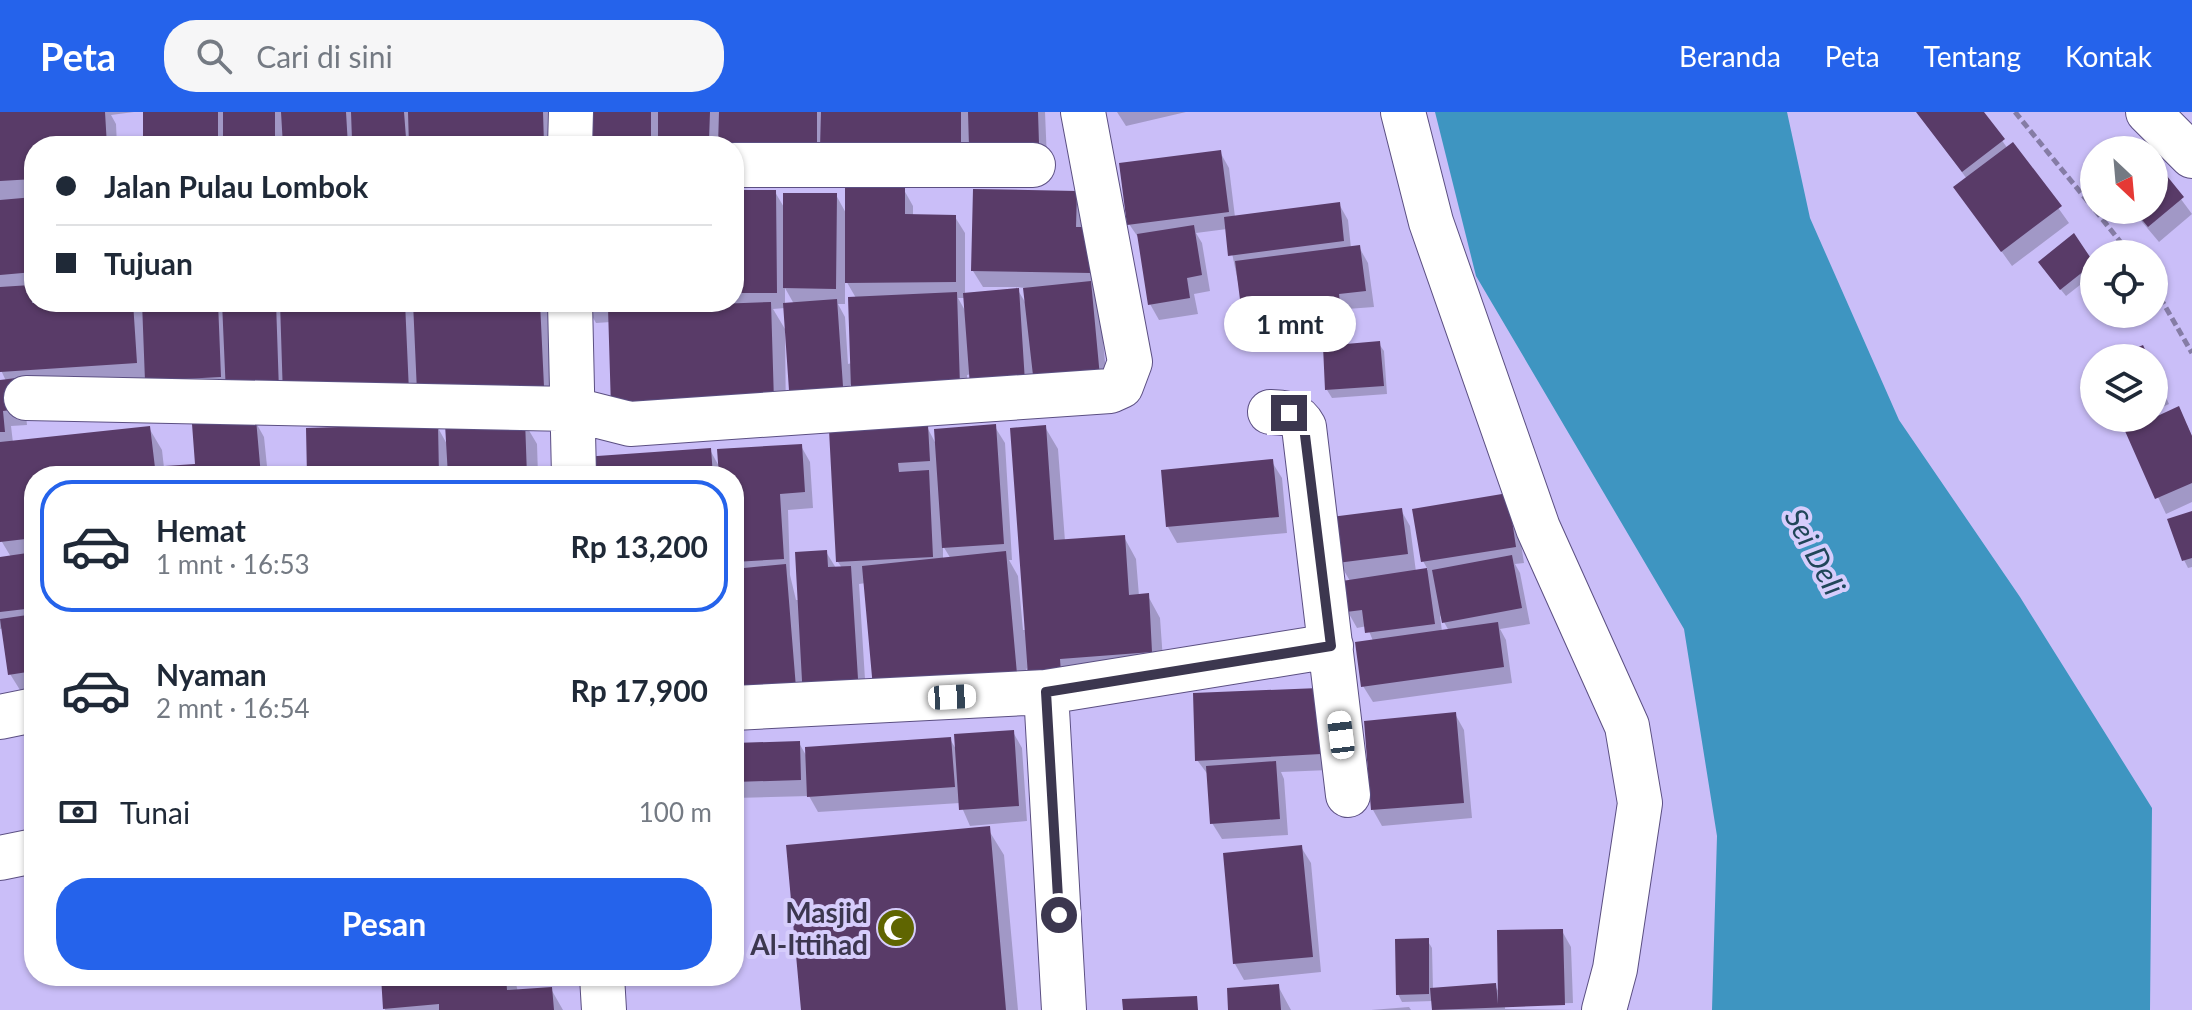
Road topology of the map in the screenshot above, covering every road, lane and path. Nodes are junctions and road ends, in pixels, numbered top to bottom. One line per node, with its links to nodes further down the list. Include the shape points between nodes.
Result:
1 (571, 112): 6 (street)
2 (1083, 112): 17 (street, via 1130,362 1121,386 1093,394 630,424)
3 (1403, 112): 31 (street, via 1431,222 1538,528 1627,726 1640,803)
4 (2015, 112): 10 (path)
5 (2148, 112): 7 (street)
6 (570, 136)
7 (2192, 156)
8 (744, 165): 9 (street)
9 (1033, 165)
10 (2080, 192)
11 (2106, 224): 12 (path)
12 (2119, 240)
13 (2168, 311): 15 (path)
14 (570, 312): 17 (street)
15 (2192, 353)
16 (26, 398): 17 (street)
17 (571, 409): 19 (street)
18 (1270, 412): 20 (street, via 1289,413 1304,427)
19 (574, 466)
20 (1331, 646): 21 (street); 25 (street)
21 (1046, 692): 22 (street); 30 (street)
22 (744, 707)
23 (24, 712): 24 (street)
24 (0, 717)
25 (1348, 795)
26 (24, 853): 27 (street)
27 (0, 858)
28 (603, 986): 29 (street)
29 (604, 1010)
30 (1064, 1010)
31 (1604, 1010)

